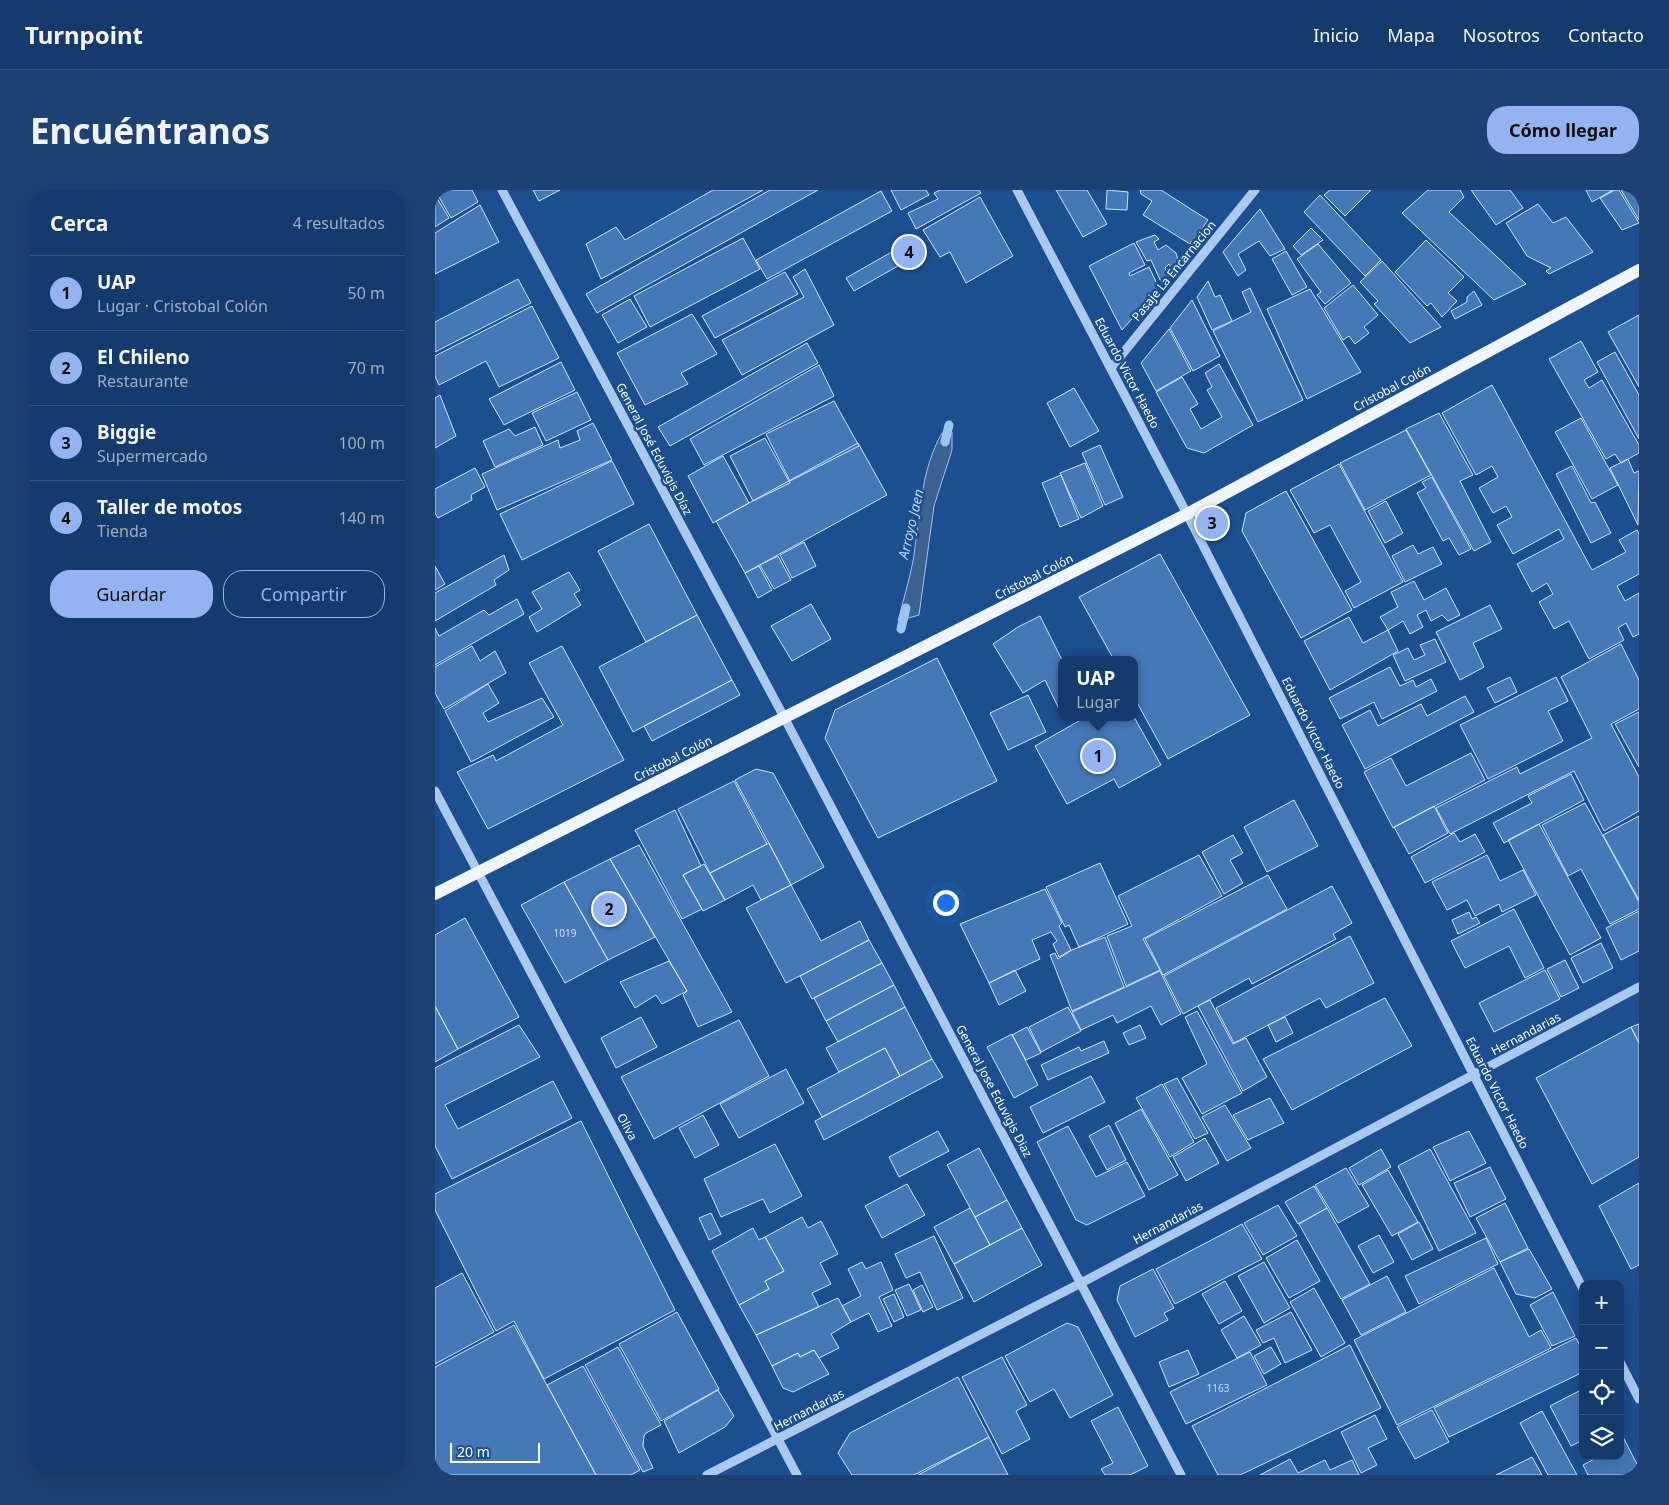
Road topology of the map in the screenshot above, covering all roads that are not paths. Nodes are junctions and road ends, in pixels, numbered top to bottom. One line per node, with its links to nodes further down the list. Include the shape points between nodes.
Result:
1 (503, 190): 7 (street, General José Eduvigis Díaz)
2 (1017, 190): 5 (street, Eduardo Victor Haedo)
3 (1255, 190): 5 (street, Pasaje La Encarnacion)
4 (1639, 270): 6 (main road, Cristobal Colón)
5 (1111, 368): 6 (street, Eduardo Victor Haedo)
6 (1187, 514): 7 (main road, Cristobal Colón); 12 (street, Eduardo Victor Haedo)
7 (785, 719): 9 (main road, Cristobal Colón); 14 (street, General Jose Eduvigis Diaz)
8 (435, 791): 9 (street, Oliva)
9 (478, 872): 10 (main road, Cristobal Colón); 17 (street, Oliva)
10 (435, 894)
11 (1639, 987): 12 (street, Hernandarias)
12 (1474, 1076): 13 (street, Eduardo Victor Haedo); 14 (street, Hernandarias)
13 (1579, 1281)
14 (1081, 1283): 17 (street, Hernandarias); 20 (street, General Jose Eduvigis Diaz)
15 (1624, 1370): 16 (street)
16 (1639, 1399)
17 (778, 1440): 18 (street, Hernandarias); 19 (street, Oliva)
18 (707, 1475)
19 (797, 1475)
20 (1181, 1475)

